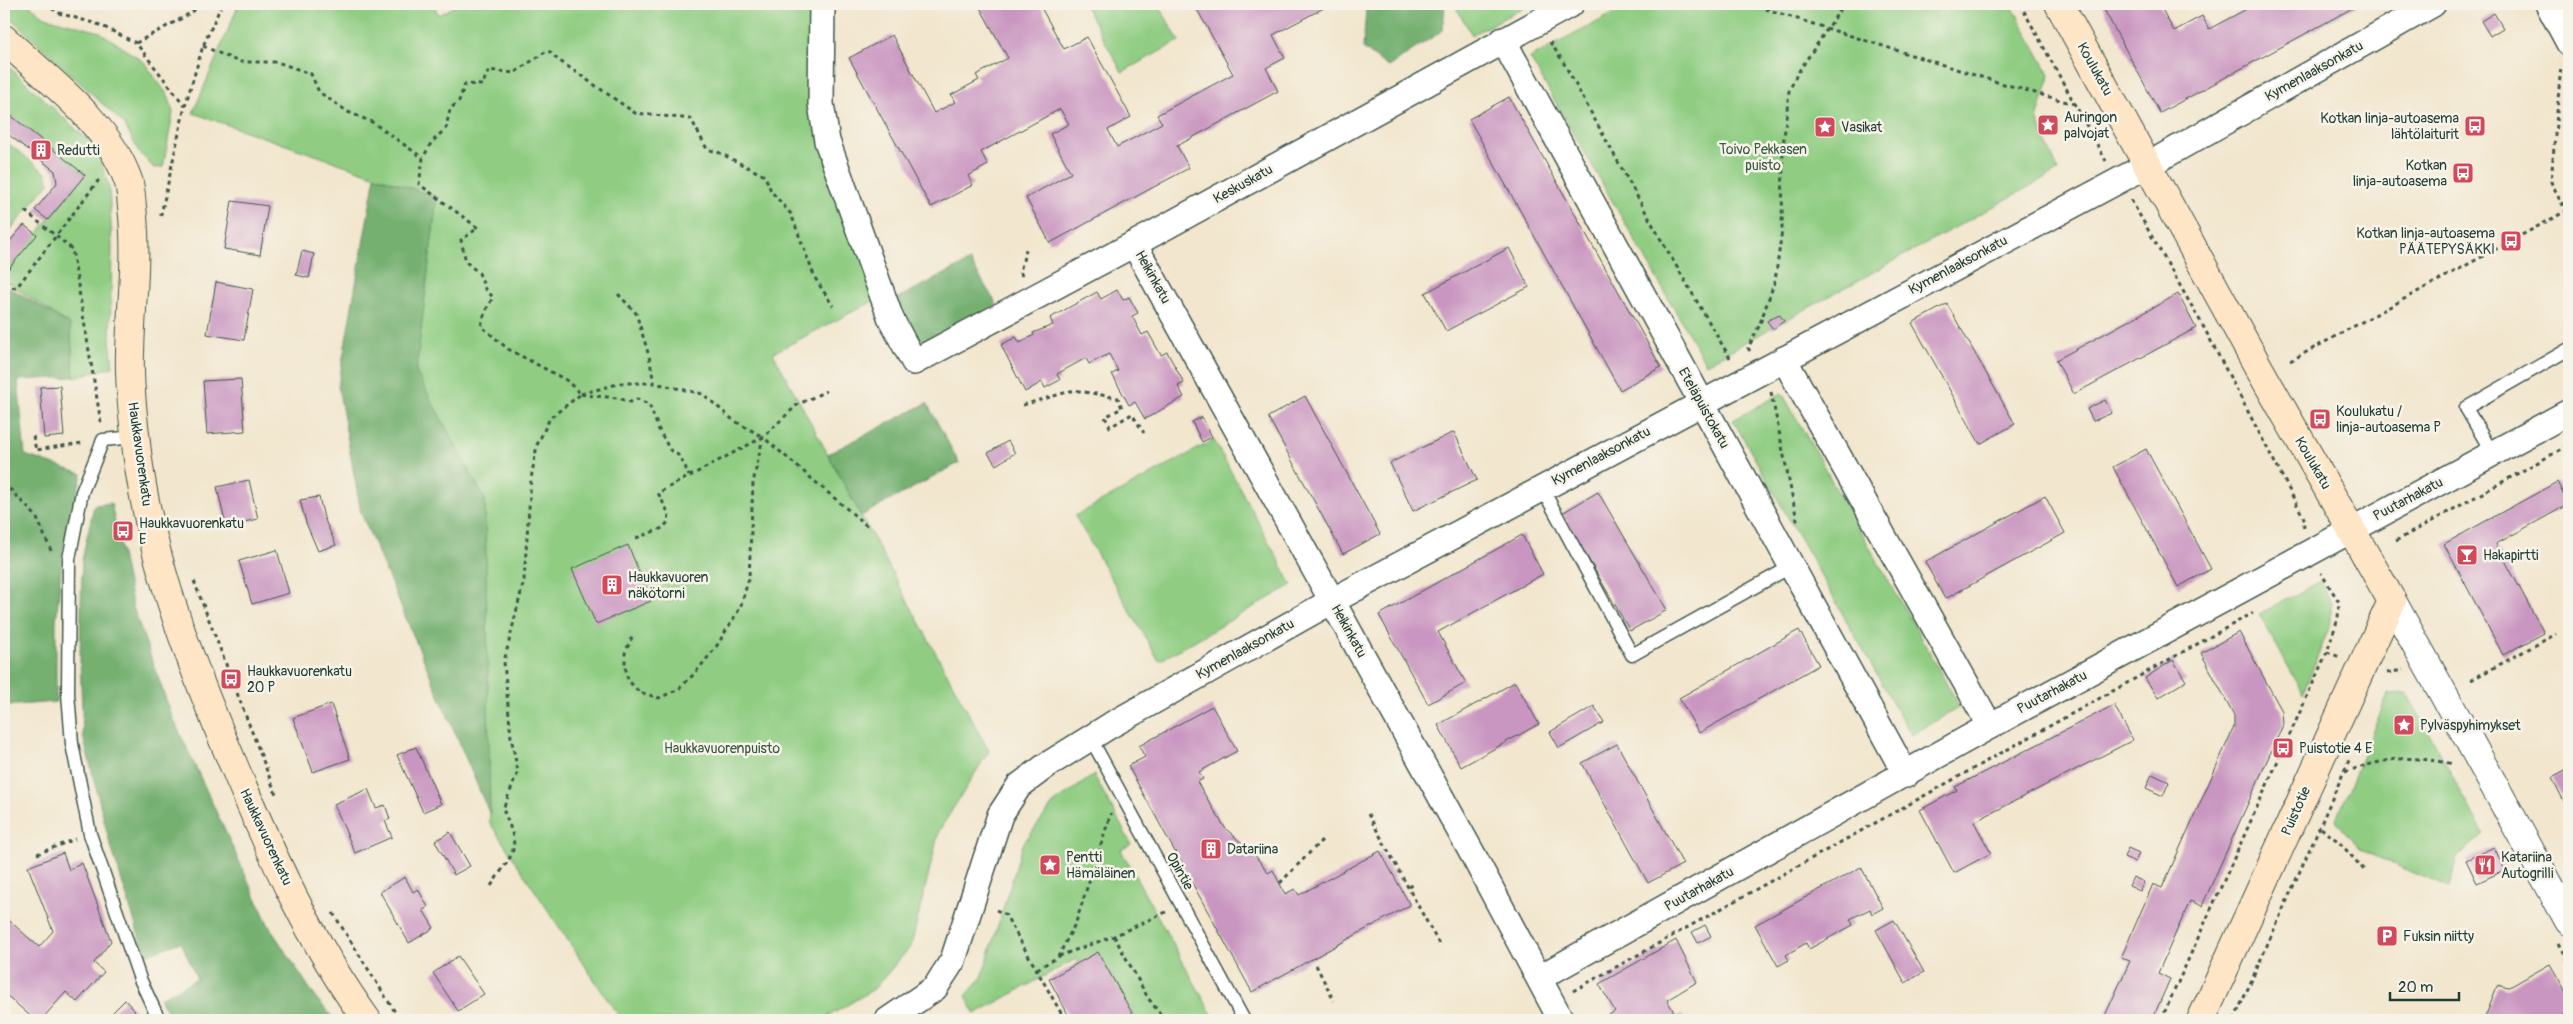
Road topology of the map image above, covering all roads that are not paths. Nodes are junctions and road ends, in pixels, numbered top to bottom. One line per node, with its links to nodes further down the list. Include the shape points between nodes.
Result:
1 (822, 4): 10 (street, Keskuskatu, via 821,104 827,141 891,319 914,362)
2 (1571, 4): 7 (street, Keskuskatu)
3 (2059, 4): 9 (main road, Koulukatu)
4 (2433, 4): 9 (street, Kymenlaaksonkatu)
5 (2548, 4): 8 (street)
6 (4, 39): 15 (main road, Haukkavuorenkatu, via 78,108 106,139 129,181 134,221 130,355)
7 (1503, 40): 10 (street, Keskuskatu); 13 (street, Eteläpuistokatu)
8 (2565, 54)
9 (2148, 165): 12 (street, Kymenlaaksonkatu); 18 (main road, Koulukatu)
10 (1134, 244): 20 (street, Heikinkatu)
11 (2569, 349): 16 (lane, via 2466,408)
12 (1784, 359): 13 (street, Kymenlaaksonkatu); 22 (street)
13 (1701, 403): 17 (street, Kymenlaaksonkatu); 19 (street, Eteläpuistokatu)
14 (2569, 412): 16 (street, Puutarhakatu)
15 (135, 437): 27 (lane, via 104,440 82,492 69,559 68,693 72,744 90,834 140,979); 28 (main road, Haukkavuorenkatu, via 152,537 202,690 258,824 300,912 340,983)
16 (2493, 454): 18 (street, Puutarhakatu)
17 (1542, 488): 19 (lane, via 1632,655); 20 (street, Kymenlaaksonkatu)
18 (2351, 530): 21 (main road, Koulukatu); 22 (street, Puutarhakatu)
19 (1792, 566): 24 (street, Eteläpuistokatu)
20 (1332, 601): 23 (street, Kymenlaaksonkatu); 26 (street, Heikinkatu)
21 (2392, 601): 25 (street, Koulukatu); 32 (main road, Puistotie)
22 (1990, 726): 24 (street, Puutarhakatu)
23 (1090, 737): 29 (street, Kymenlaaksonkatu, via 1019,786 1000,815 953,960 935,988); 30 (lane, Opintie)
24 (1906, 775): 26 (street, Puutarhakatu)
25 (2569, 921)
26 (1539, 978): 31 (street, Heikinkatu)
27 (159, 1020)
28 (367, 1020)
29 (888, 1020)
30 (1244, 1020)
31 (1561, 1020)
32 (2201, 1020)

